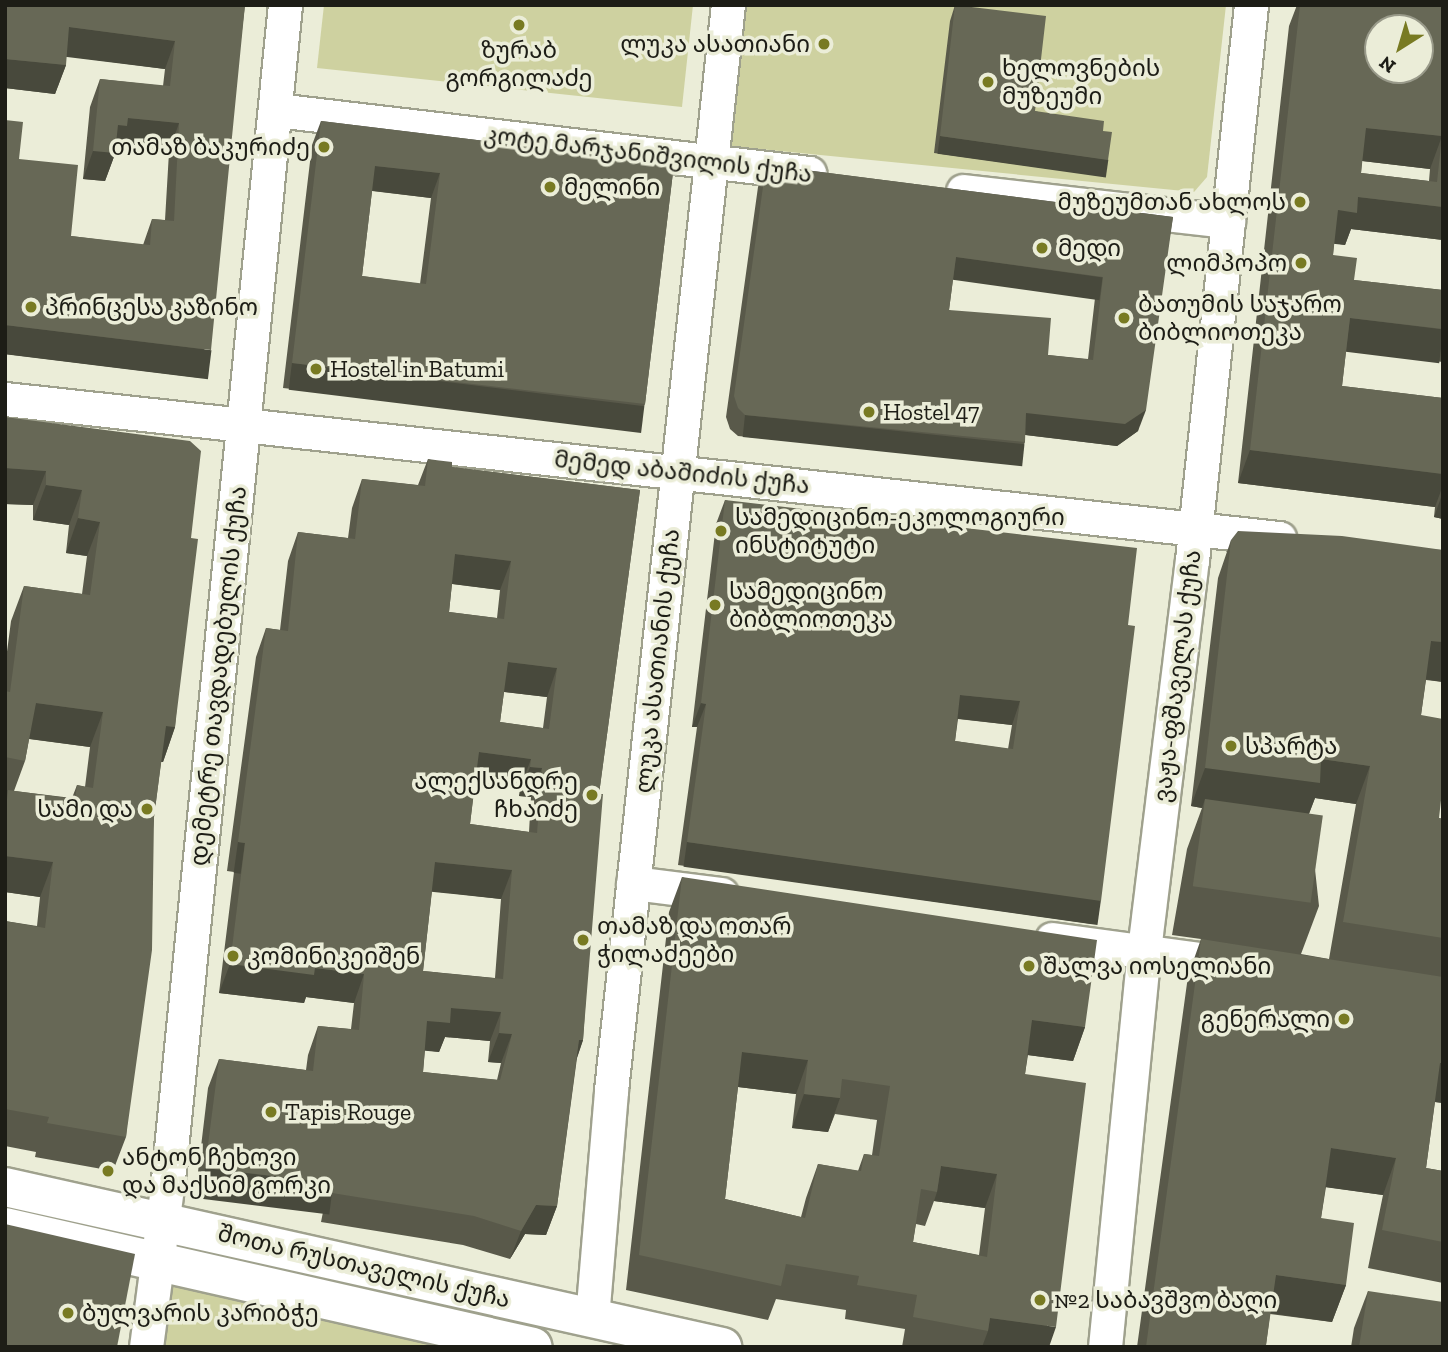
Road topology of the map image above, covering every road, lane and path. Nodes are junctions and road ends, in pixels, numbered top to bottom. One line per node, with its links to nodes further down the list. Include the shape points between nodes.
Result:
1 (285, 5): 4 (street, დემეტრე თავდადებულის ქუჩა)
2 (728, 5): 5 (street, ლუკა ასათიანის ქუჩა)
3 (1251, 5): 8 (street, ვაჟა-ფშაველას ქუჩა)
4 (276, 110): 5 (street, კოტე მარჯანიშვილის ქუჩა); 10 (street, დემეტრე თავდადებულის ქუჩა)
5 (711, 163): 6 (street, კოტე მარჯანიშვილის ქუჩა); 11 (street, ლუკა ასათიანის ქუჩა)
6 (835, 176)
7 (932, 187): 8 (street)
8 (1228, 221): 12 (street, ვაჟა-ფშაველას ქუჩა)
9 (5, 399): 10 (street, მემედ აბაშიძის ქუჩა)
10 (244, 425): 11 (street, მემედ აბაშიძის ქუჩა); 20 (street, დემეტრე თავდადებულის ქუჩა)
11 (677, 472): 12 (street, მემედ აბაშიძის ქუჩა); 14 (street, ლუკა ასათიანის ქუჩა)
12 (1196, 527): 13 (street, მემედ აბაშიძის ქუჩა); 17 (street, ვაჟა-ფშაველას ქუჩა)
13 (1318, 542)
14 (633, 883): 15 (street); 23 (street, ლუკა ასათიანის ქუჩა)
15 (751, 898)
16 (1021, 935): 17 (street)
17 (1144, 950): 18 (street); 27 (street, ვაჟა-ფშაველას ქუჩა)
18 (1271, 970)
19 (5, 1187): 20 (main road, შოთა რუსთაველის ქუჩა)
20 (163, 1221): 22 (street, დემეტრე თავდადებულის ქუჩა); 23 (main road, შოთა რუსთაველის ქუჩა)
21 (5, 1227): 22 (main road, შოთა რუსთაველის ქუჩა)
22 (157, 1261): 24 (street, დემეტრე თავდადებულის ქუჩა); 25 (main road, შოთა რუსთაველის ქუჩა)
23 (592, 1318): 26 (main road, შოთა რუსთაველის ქუჩა)
24 (146, 1347)
25 (533, 1347)
26 (722, 1347)
27 (1105, 1347)

